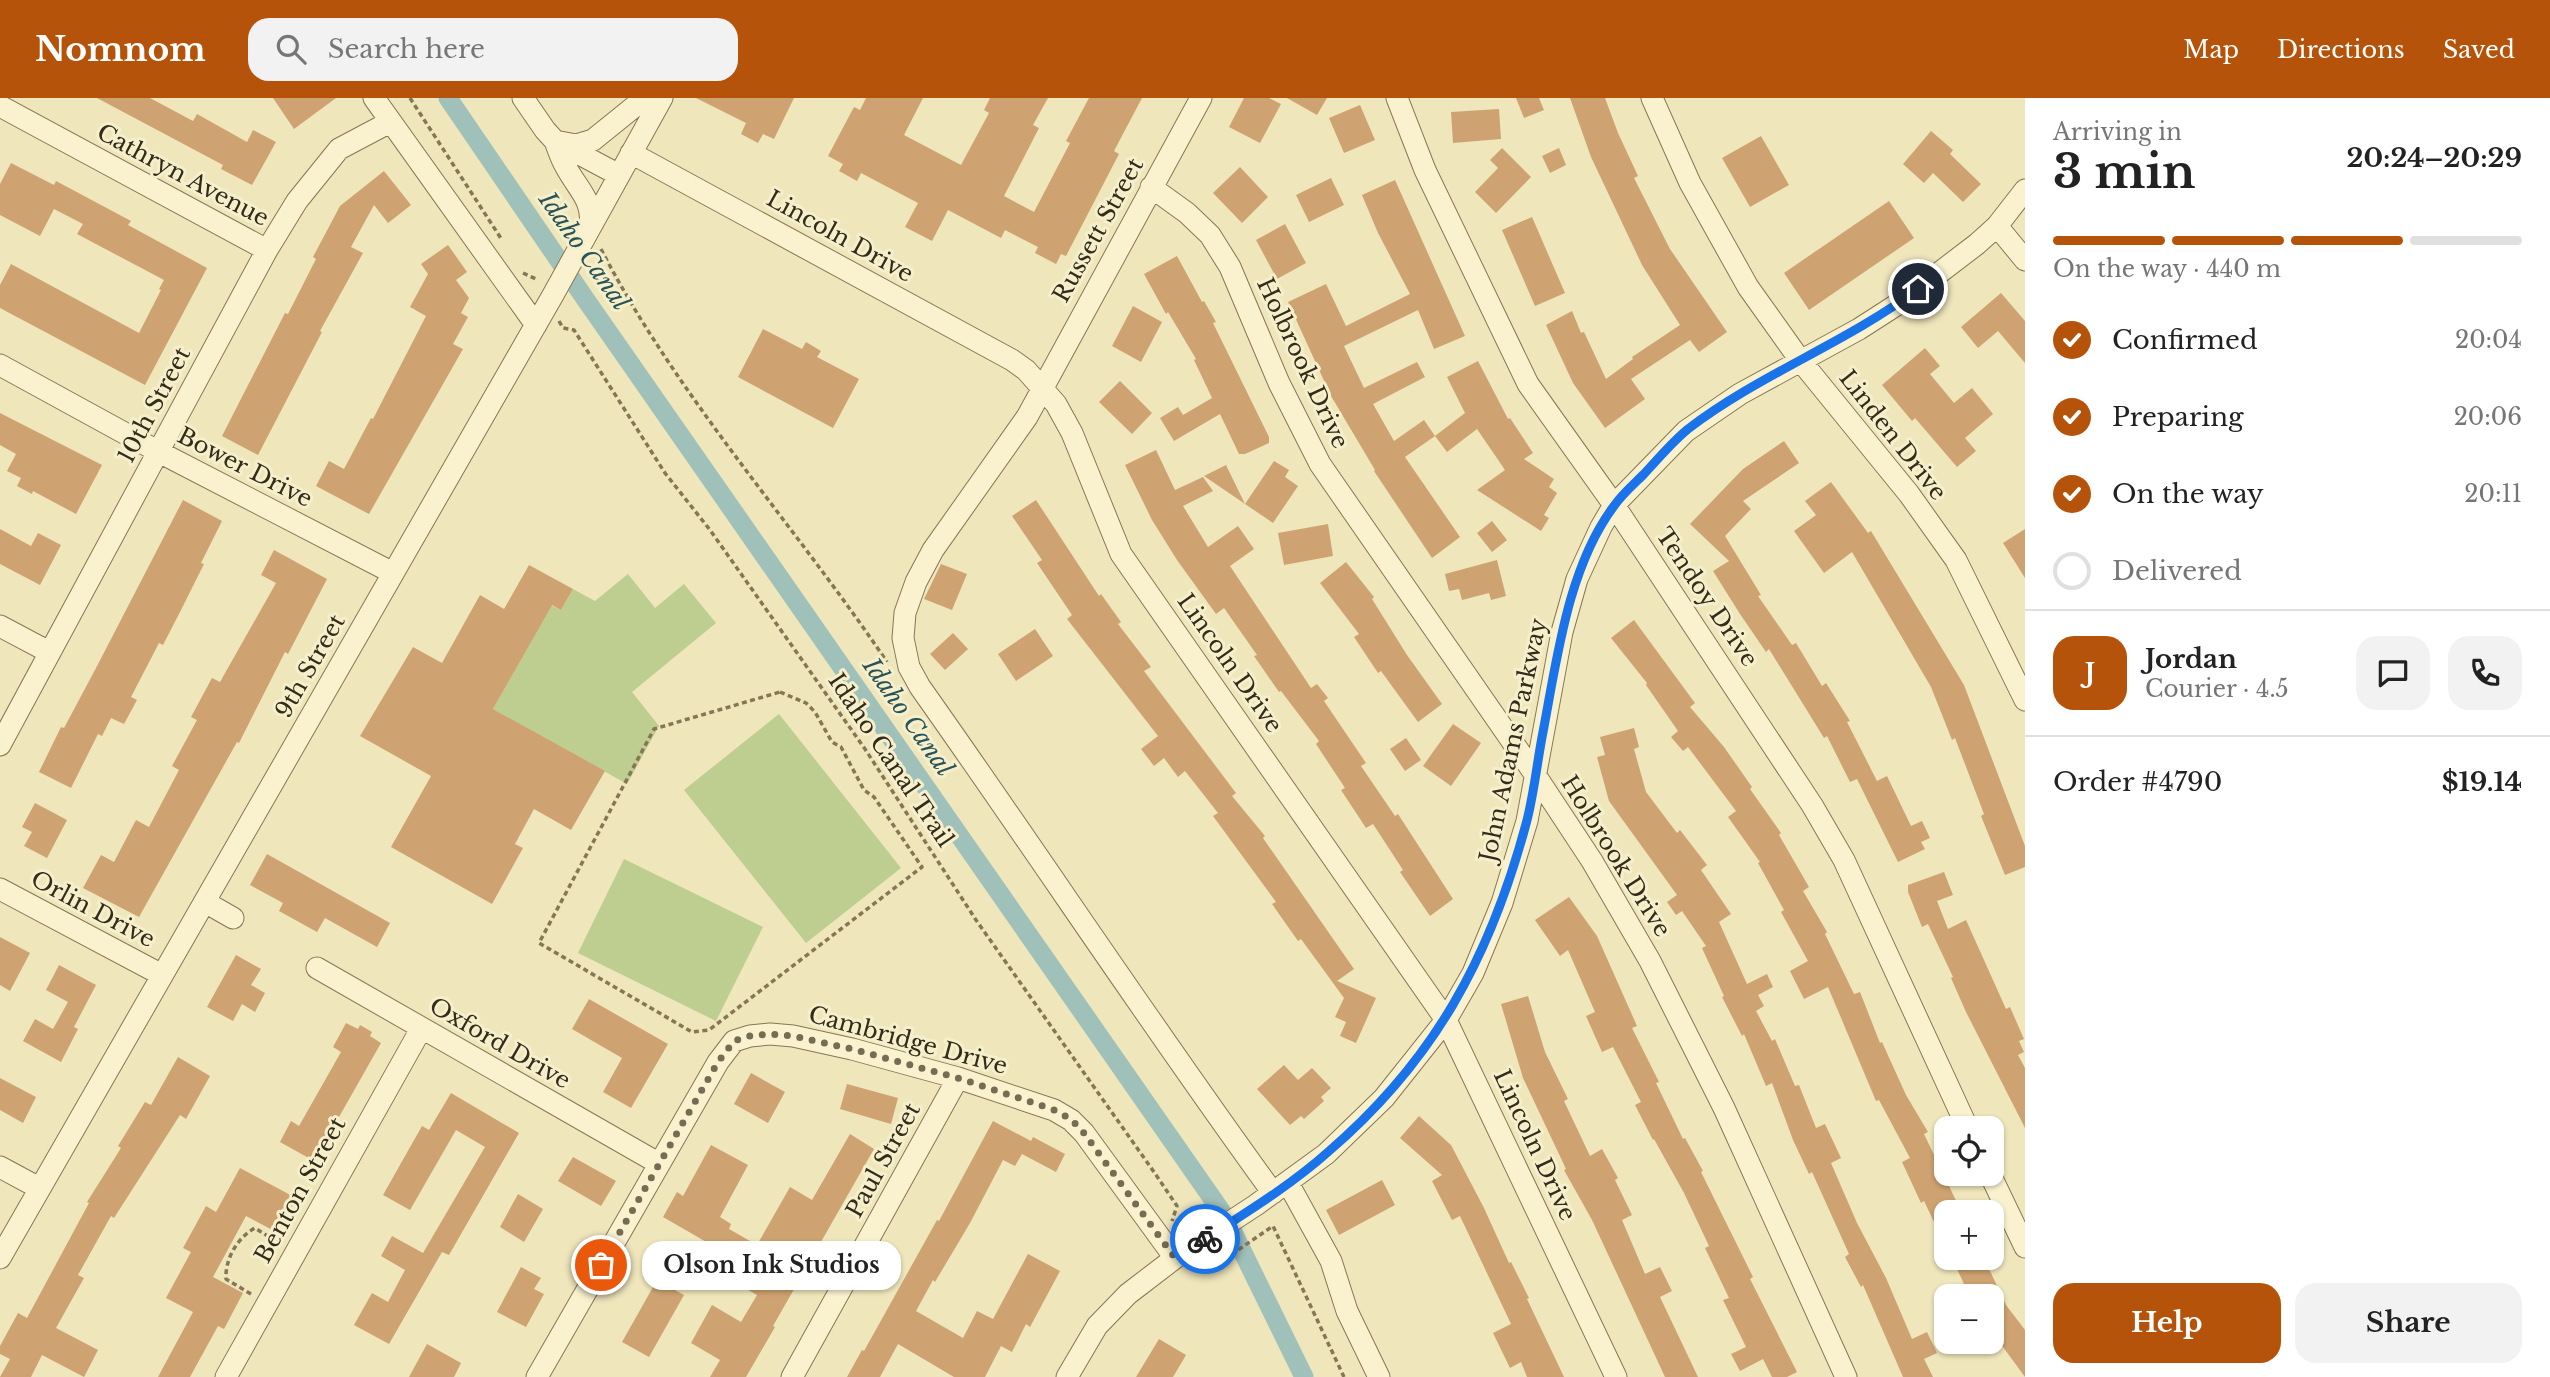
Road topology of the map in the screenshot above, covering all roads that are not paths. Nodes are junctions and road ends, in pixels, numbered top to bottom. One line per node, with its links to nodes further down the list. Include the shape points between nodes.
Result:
1 (374, 98): 9 (street)
2 (523, 98): 10 (street)
3 (645, 98): 10 (street, via 593,140 576,145)
4 (662, 98): 11 (street, 9th Street)
5 (1201, 98): 13 (street, Russett Street)
6 (1397, 98): 24 (street, Tendoy Drive, via 1425,170 1528,384)
7 (1652, 98): 20 (street, Linden Drive, via 1690,183 1748,287)
8 (0, 106): 17 (street, Cathryn Avenue)
9 (390, 122): 17 (street, 10th Street, via 339,149 297,201); 19 (street)
10 (555, 141): 12 (street); 16 (street, via 592,212)
11 (631, 153): 12 (street, 9th Street); 22 (street, Lincoln Drive, via 1000,354 1027,370)
12 (619, 175): 16 (street, 9th Street)
13 (1151, 187): 22 (street, Russett Street); 30 (street, Holbrook Drive, via 1210,235 1230,267 1279,383 1320,464)
14 (2025, 190): 15 (street, John Adams Parkway)
15 (1997, 226): 18 (street); 20 (street, John Adams Parkway, via 1901,302)
16 (590, 230): 19 (street, 9th Street)
17 (267, 250): 23 (street, 10th Street)
18 (2025, 260)
19 (536, 325): 25 (street, 9th Street)
20 (1800, 360): 24 (street, John Adams Parkway, via 1686,431); 28 (street, Linden Drive, via 1956,559)
21 (0, 365): 23 (street, Bower Drive)
22 (1043, 387): 36 (street, Lincoln Drive, via 1072,433 1121,554); 44 (street, Russett Street, via 916,582 905,613 903,638 909,667 1177,1060)
23 (159, 452): 25 (street, Bower Drive); 27 (street, 10th Street)
24 (1614, 505): 30 (street, John Adams Parkway, via 1577,579); 39 (street, Tendoy Drive, via 1844,860)
25 (393, 573): 32 (street, 9th Street)
26 (0, 626): 27 (street)
27 (49, 652): 29 (street, 10th Street)
28 (2025, 701)
29 (0, 745)
30 (1534, 774): 36 (street, John Adams Parkway, via 1527,821 1502,903 1473,973); 54 (street, Holbrook Drive, via 1650,961 1724,1108)
31 (0, 889): 35 (street, Orlin Drive)
32 (205, 902): 33 (street); 35 (street, 9th Street)
33 (233, 918)
34 (317, 968): 37 (street, Oxford Drive)
35 (162, 975): 43 (street, 9th Street)
36 (1446, 1020): 44 (street, John Adams Parkway, via 1360,1122); 53 (street, Lincoln Drive)
37 (421, 1029): 40 (street, Oxford Drive); 48 (street, Benton Street)
38 (958, 1078): 40 (street, Cambridge Drive, via 793,1036 750,1036 734,1041 718,1062); 47 (street, Cambridge Drive, via 1071,1119); 50 (street, Paul Street)
39 (1962, 1116)
40 (658, 1163): 49 (street, Cambridge Drive)
41 (0, 1167): 43 (street)
42 (1996, 1186): 45 (street)
43 (39, 1188): 46 (street, 9th Street)
44 (1281, 1188): 47 (street, John Adams Parkway); 52 (street, Russett Street, via 1331,1261 1347,1311)
45 (2025, 1247)
46 (0, 1258)
47 (1175, 1258): 51 (street, John Adams Parkway, via 1128,1294 1097,1326)
48 (226, 1377)
49 (537, 1377)
50 (792, 1377)
51 (1067, 1377)
52 (1379, 1377)
53 (1616, 1377)
54 (1846, 1377)

